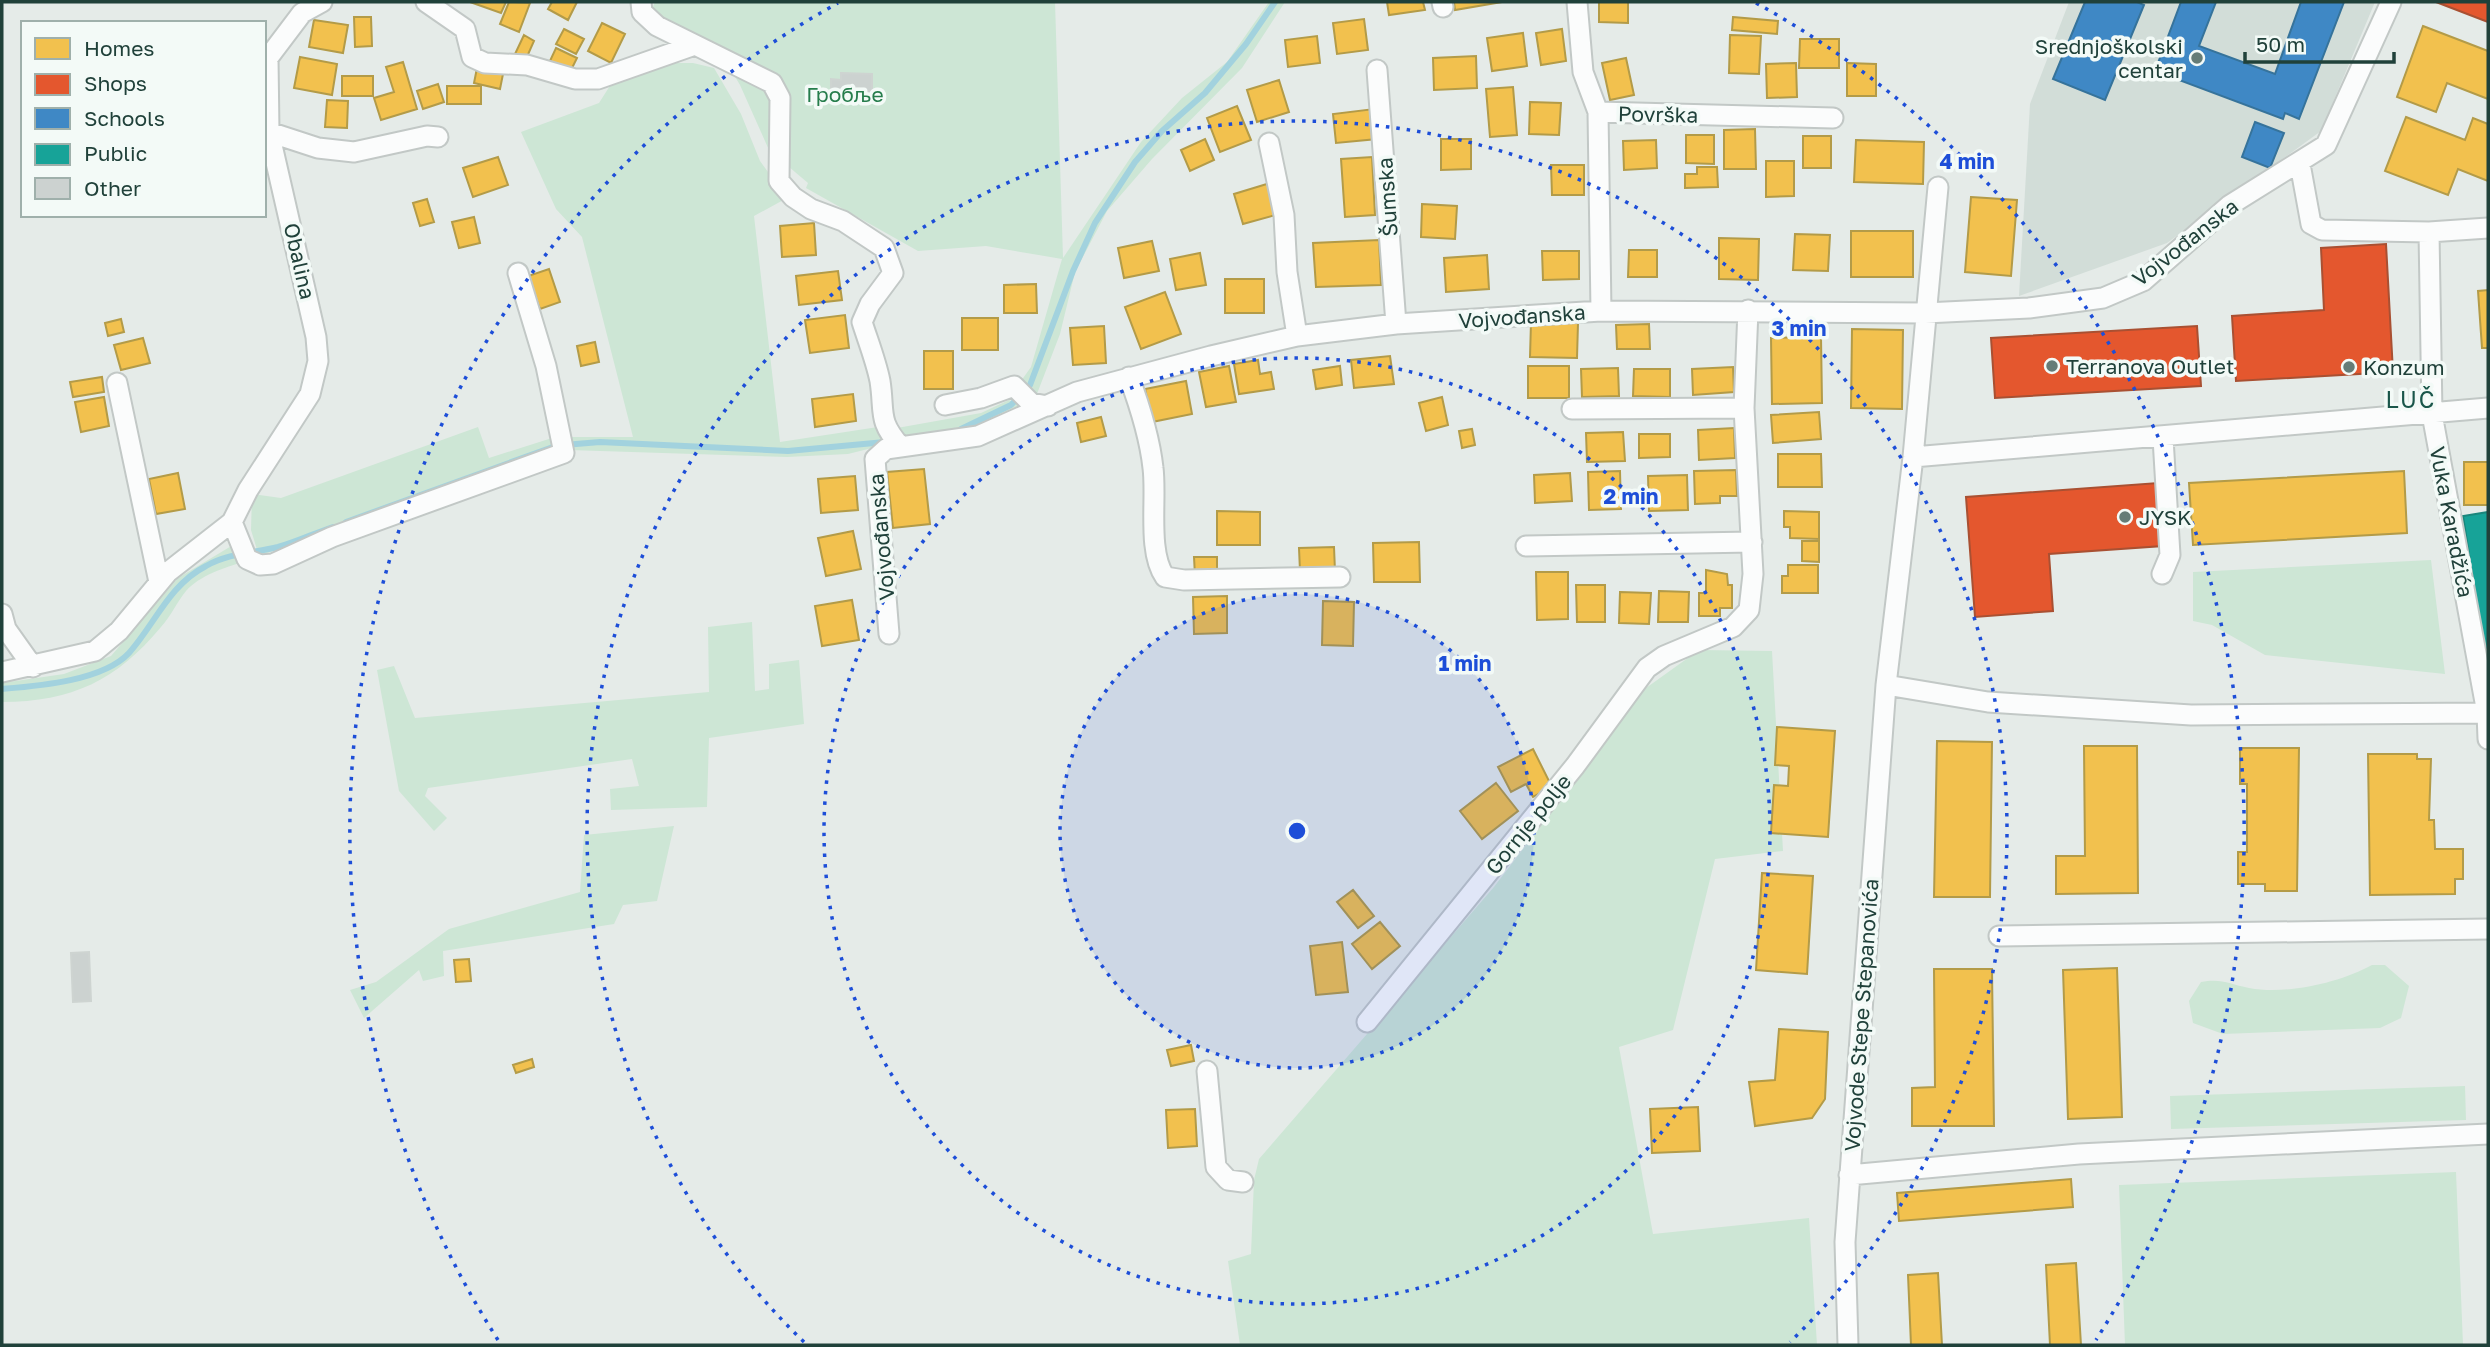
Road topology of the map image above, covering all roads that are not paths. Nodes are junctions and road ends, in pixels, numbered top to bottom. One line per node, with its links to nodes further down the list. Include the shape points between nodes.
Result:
1 (322, 2): 10 (street, Obalina, via 302,13 268,58)
2 (426, 2): 6 (street, via 465,29 472,57 493,65 545,68 575,79 598,79)
3 (641, 2): 6 (street, via 642,12 657,26)
4 (1577, 2): 8 (street, via 1583,72)
5 (2391, 2): 13 (street, Vojvođanska, via 2326,145)
6 (692, 46): 32 (street, via 772,83 780,98 779,181 811,209 843,221 884,248 893,273 862,322 880,384 886,430)
7 (1377, 70): 21 (street, Šumska)
8 (1598, 112): 9 (street, Površka); 19 (street, Površka)
9 (1833, 118)
10 (270, 132): 11 (street, via 318,148 354,152); 34 (street, Obalina, via 300,258 318,361 310,394 248,490)
11 (438, 137)
12 (1269, 143): 22 (street, via 1284,215)
13 (2300, 164): 16 (street, via 2311,224 2322,230); 20 (street, Vojvođanska, via 2230,205 2143,281 2103,298 2029,308)
14 (1938, 187): 20 (street, Vojvode Stepe Stepanovića)
15 (2488, 228): 16 (street)
16 (2429, 232): 30 (street, Vuka Karadžića)
17 (518, 273): 34 (street, via 546,366 564,453 332,537 273,564 247,559)
18 (1748, 310): 19 (street, Vojvođanska); 20 (street, Vojvođanska); 27 (street)
19 (1601, 311): 21 (street, Vojvođanska)
20 (1925, 313): 33 (street, Vojvode Stepe Stepanovića)
21 (1396, 324): 22 (street, Vojvođanska)
22 (1297, 336): 23 (street, Vojvođanska)
23 (1129, 377): 26 (street, Vojvođanska); 38 (street, via 1153,467 1156,547 1164,577)
24 (117, 383): 39 (street)
25 (945, 405): 26 (street, via 1014,386)
26 (1039, 405): 32 (street, Vojvođanska, via 978,436)
27 (1744, 408): 29 (street); 35 (street)
28 (2488, 408): 30 (street)
29 (1572, 409)
30 (2432, 414): 31 (street); 45 (street, Vuka Karadžića)
31 (2163, 438): 33 (street); 37 (street, via 2170,555)
32 (901, 447): 41 (street, Vojvođanska, via 886,449 875,458)
33 (1913, 457): 44 (street, Vojvode Stepe Stepanovića)
34 (236, 529): 39 (street)
35 (1752, 542): 36 (street); 49 (street, Gornje polje, via 1749,610 1733,626 1647,668 1576,766)
36 (1526, 546)
37 (2162, 574)
38 (1340, 577)
39 (159, 582): 42 (street, via 119,631 95,651)
40 (2, 614): 42 (street, via 6,628)
41 (889, 634)
42 (33, 667): 43 (street)
43 (2, 672)
44 (1886, 685): 45 (street, via 1988,702 2191,715); 52 (street, Vojvode Stepe Stepanovića)
45 (2488, 713): 46 (street)
46 (2488, 739)
47 (2488, 929): 48 (street)
48 (1999, 936)
49 (1367, 1022)
50 (1208, 1071): 53 (street, via 1216,1167 1228,1180)
51 (2488, 1133): 52 (street, via 2079,1154)
52 (1849, 1175): 54 (street, Vojvode Stepe Stepanovića, via 1844,1242)
53 (1243, 1182)
54 (1848, 1345)

